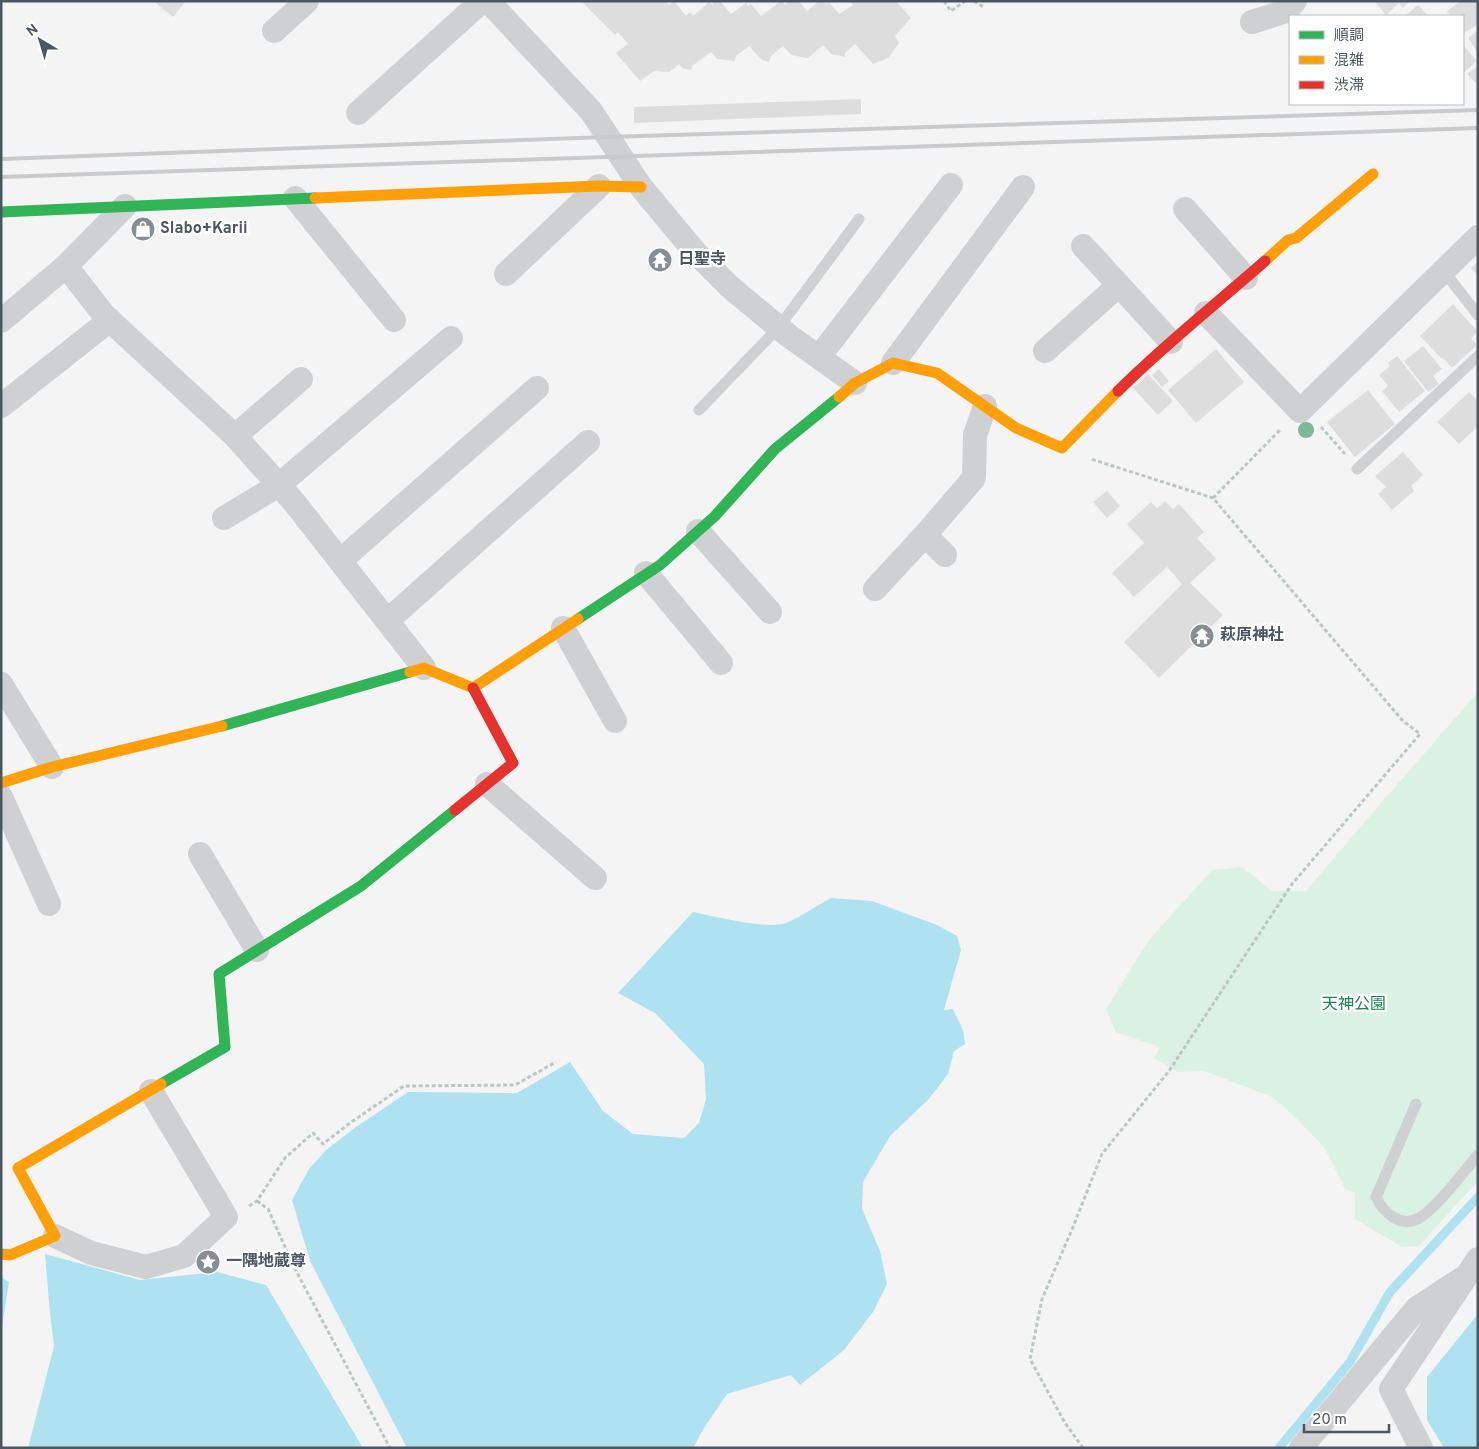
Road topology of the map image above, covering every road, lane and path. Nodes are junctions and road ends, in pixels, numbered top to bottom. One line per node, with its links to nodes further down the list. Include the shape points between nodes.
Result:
1 (306, 1): 10 (street)
2 (482, 1): 11 (street)
3 (488, 1): 15 (street, via 591,111)
4 (944, 1): 5 (path, via 951,11)
5 (964, 1)
6 (974, 1): 8 (path)
7 (1295, 1): 9 (street, via 1286,11)
8 (985, 8)
9 (1252, 22)
10 (274, 32)
11 (358, 113)
12 (1373, 174): 27 (street, via 1296,238 1288,240)
13 (599, 186): 15 (street); 17 (street); 26 (street)
14 (951, 186): 39 (street)
15 (642, 187): 34 (street, via 695,252 730,287)
16 (1023, 187): 40 (street)
17 (295, 198): 18 (street); 32 (street)
18 (125, 206): 20 (street); 24 (street)
19 (1185, 209): 27 (street)
20 (1, 212)
21 (859, 219): 34 (lane)
22 (1478, 237): 25 (street)
23 (1083, 246): 28 (street)
24 (66, 266): 31 (street); 33 (street)
25 (1443, 270): 30 (lane); 47 (street)
26 (506, 274)
27 (1246, 278): 29 (street)
28 (1118, 285): 36 (street); 37 (street)
29 (1206, 312): 36 (street); 47 (street)
30 (1478, 315)
31 (110, 320): 44 (street); 48 (street)
32 (394, 320)
33 (1, 321)
34 (779, 327): 39 (street); 46 (lane)
35 (451, 338): 52 (street)
36 (1171, 342): 50 (street)
37 (1045, 352)
38 (1478, 356): 51 (lane)
39 (819, 357): 42 (street)
40 (893, 363): 42 (street); 45 (street, via 937,373)
41 (301, 379): 48 (street)
42 (855, 382): 55 (street, via 775,449)
43 (537, 388): 58 (street)
44 (1, 406)
45 (985, 406): 50 (street, via 1016,428); 56 (street, via 975,435 974,478)
46 (699, 410)
47 (1302, 410): 51 (path); 53 (path)
48 (236, 436): 52 (street)
49 (588, 442): 62 (street)
50 (1062, 448): 53 (path)
51 (1358, 468)
52 (279, 485): 54 (street); 58 (street)
53 (1213, 498): 88 (path, via 1402,720 1420,734 1292,884 1169,1072 1102,1154 1042,1300 1030,1359)
54 (224, 518)
55 (698, 531): 59 (street); 61 (street)
56 (925, 535): 57 (street); 60 (street)
57 (946, 555)
58 (340, 561): 62 (street)
59 (646, 574): 63 (street); 64 (street)
60 (875, 589)
61 (770, 612)
62 (387, 621): 65 (street)
63 (563, 628): 67 (street); 68 (street)
64 (721, 663)
65 (424, 668): 67 (street); 69 (street, via 196,733)
66 (1, 684): 69 (street)
67 (473, 688): 71 (street, via 513,764)
68 (615, 721)
69 (52, 768): 70 (street)
70 (1, 783)
71 (487, 784): 74 (street); 76 (street, via 361,886)
72 (1, 797): 75 (street)
73 (200, 854): 76 (street)
74 (595, 878)
75 (49, 904)
76 (258, 950): 78 (street, via 219,974 225,1047)
77 (556, 1062): 81 (path, via 515,1085 404,1086 323,1144 313,1133 285,1158)
78 (151, 1090): 82 (street); 83 (street, via 18,1168)
79 (1416, 1104): 80 (lane, via 1376,1197 1382,1209 1393,1218 1418,1219 1432,1208)
80 (1478, 1156)
81 (257, 1201): 82 (path); 87 (path, via 268,1209 294,1267)
82 (226, 1218): 83 (street, via 184,1256 146,1267 91,1253)
83 (55, 1236): 84 (street, via 10,1255)
84 (1, 1254)
85 (1478, 1259): 86 (street)
86 (1464, 1278): 89 (street, via 1416,1308); 90 (street, via 1391,1389)
87 (390, 1448)
88 (1082, 1448)
89 (1301, 1448)
90 (1421, 1448)

